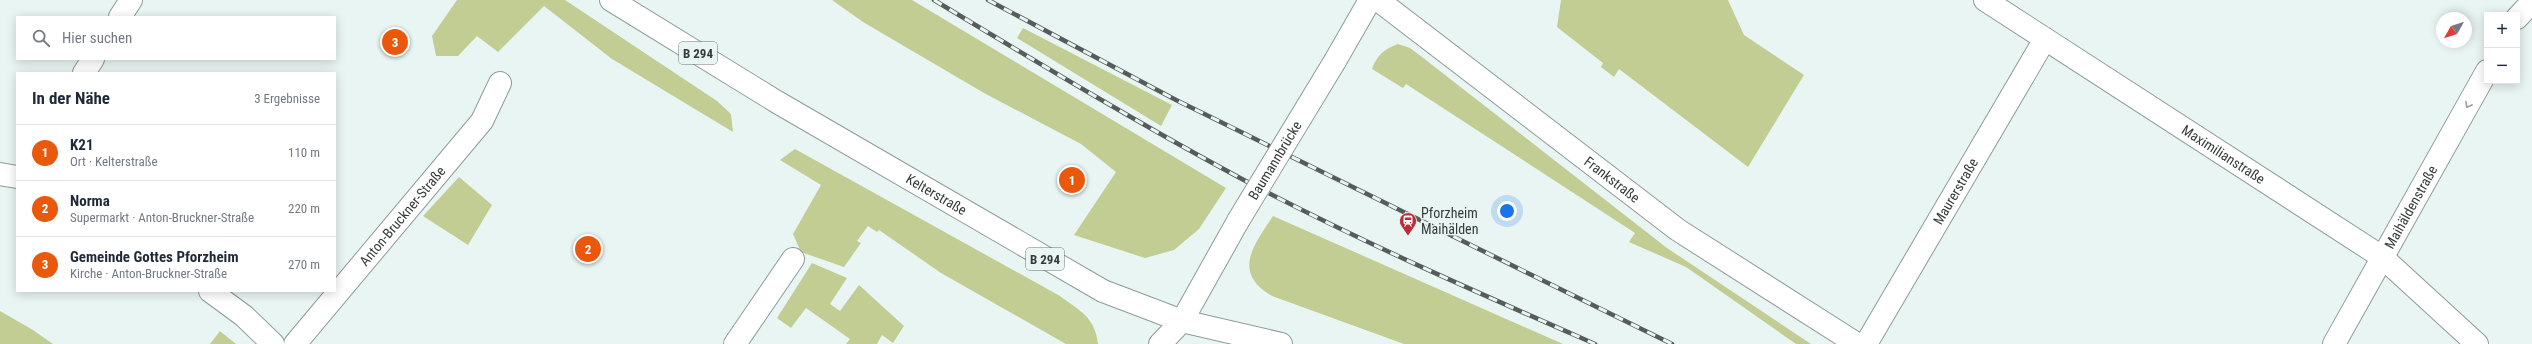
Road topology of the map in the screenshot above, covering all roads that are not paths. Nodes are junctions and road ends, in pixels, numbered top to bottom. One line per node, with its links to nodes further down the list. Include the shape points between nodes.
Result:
1 (131, 0): 8 (street)
2 (612, 0): 19 (street, Kelterstraße / B 294, via 777,102 1049,262 1104,292)
3 (1370, 0): 19 (street, Baumannbrücke, bridge, via 1238,221)
4 (1378, 0): 26 (street, Frankstraße, via 1678,230)
5 (1985, 0): 9 (street, Maximilianstraße)
6 (2532, 2): 7 (street)
7 (2520, 15)
8 (121, 16)
9 (2045, 39): 16 (street, Maximilianstraße); 27 (street, Maurerstraße)
10 (92, 60): 11 (street)
11 (85, 72)
12 (2484, 76): 16 (street, Maihäldenstraße, one-way to 16)
13 (500, 83): 22 (street, Anton-Bruckner-Straße, via 482,121)
14 (0, 174): 15 (street)
15 (16, 177)
16 (2382, 257): 20 (street, Maximilianstraße); 28 (street, Maihäldenstraße)
17 (793, 259): 23 (street)
18 (211, 292): 21 (street, via 244,316)
19 (1182, 321): 24 (street, Baumannbrücke); 25 (street, Kelterstraße / B 294)
20 (2453, 321): 29 (street, Maximilianstraße); 30 (street, Maximilianstraße)
21 (274, 344)
22 (295, 344)
23 (735, 344)
24 (1160, 344)
25 (1282, 344)
26 (1857, 344)
27 (1866, 344)
28 (2334, 344)
29 (2477, 344)
30 (2491, 344)

